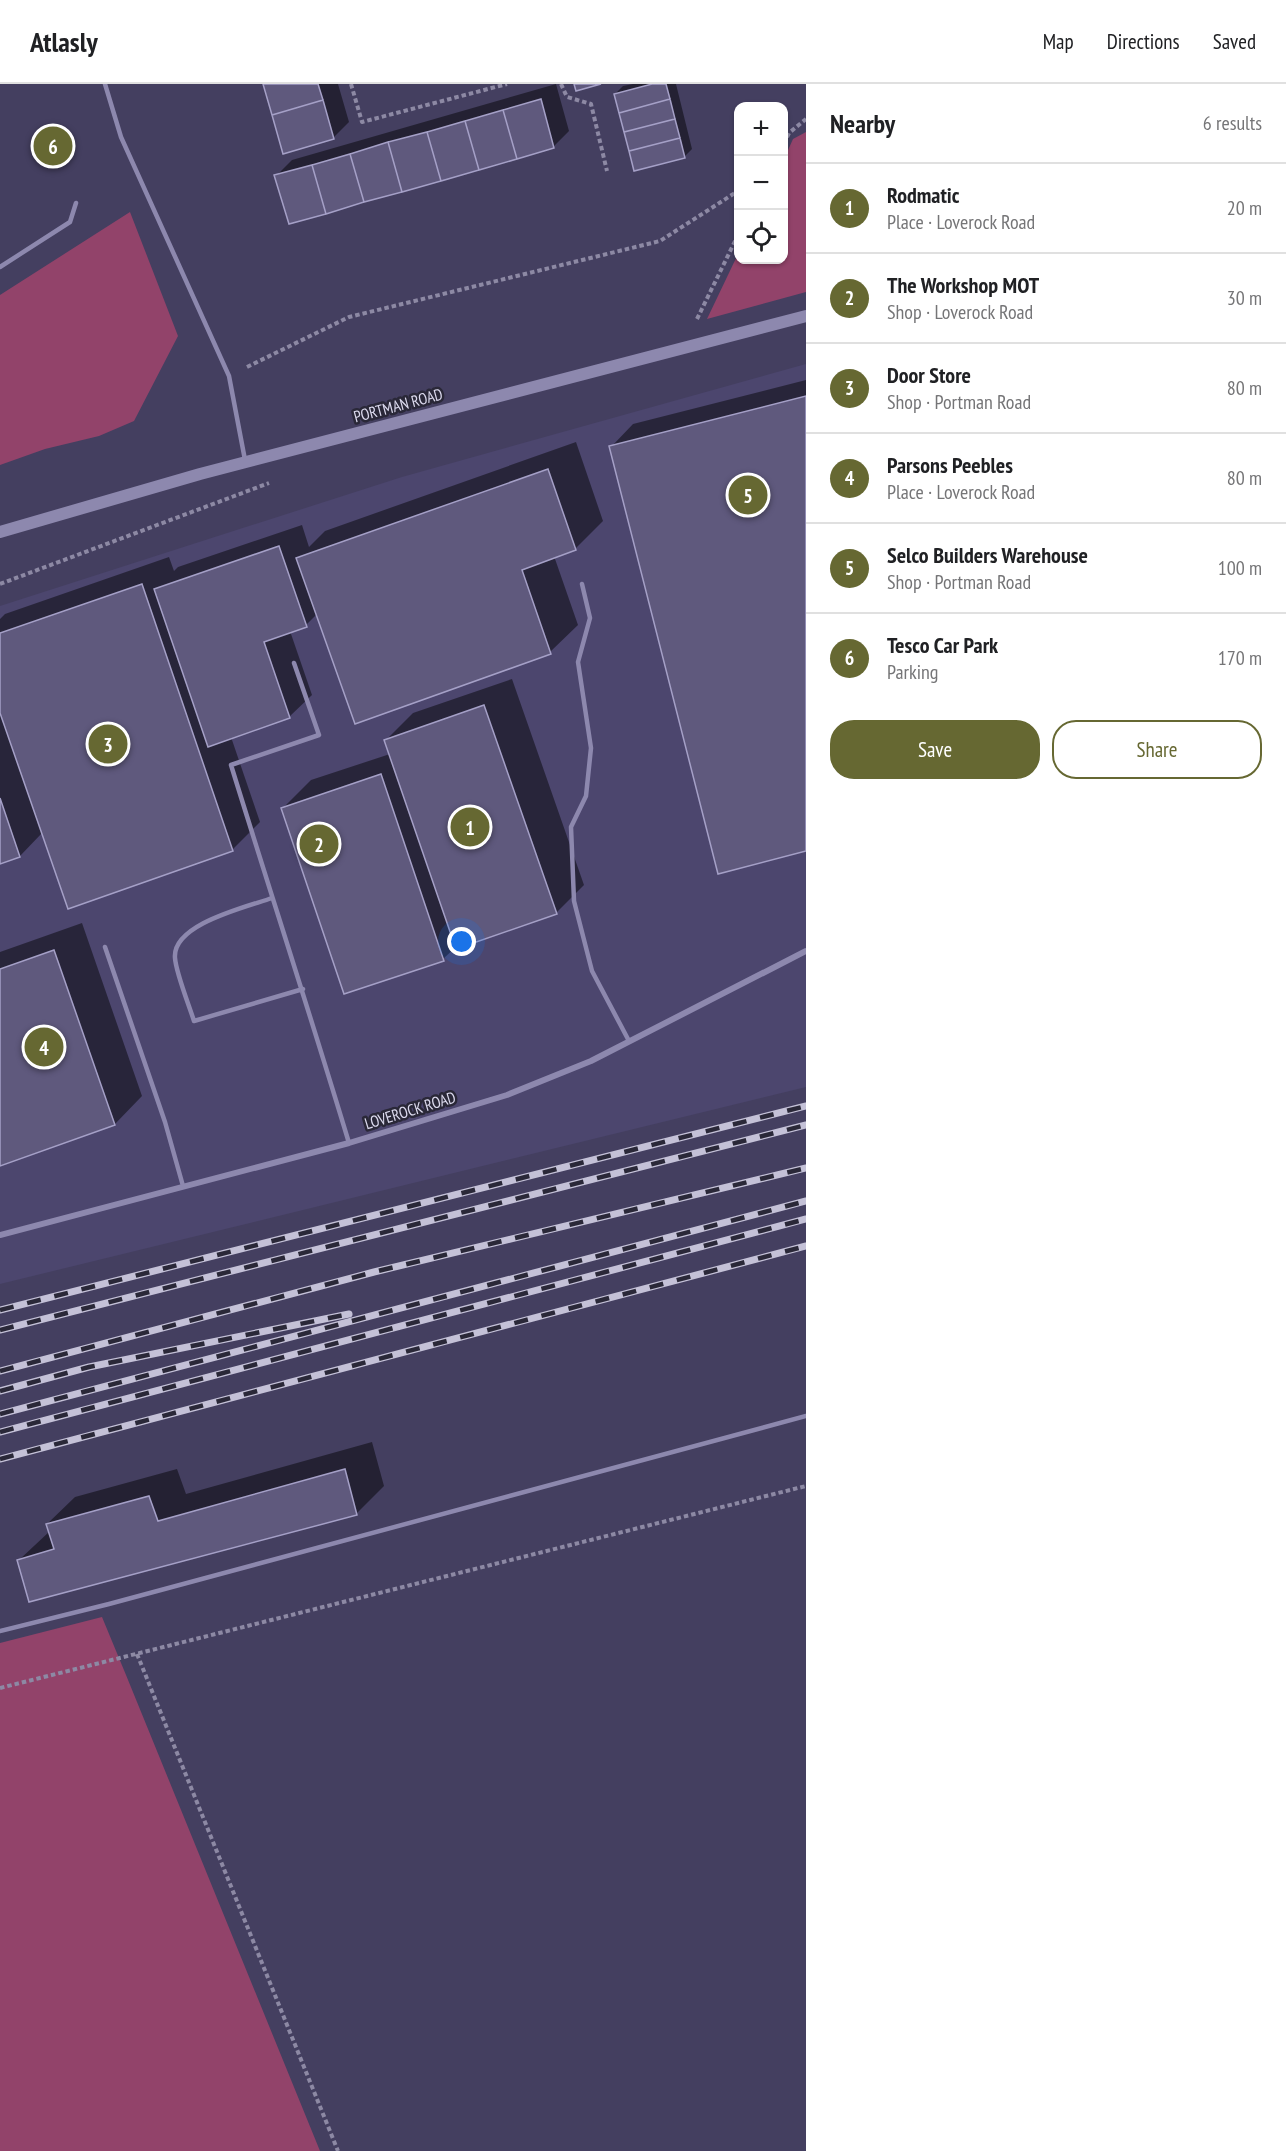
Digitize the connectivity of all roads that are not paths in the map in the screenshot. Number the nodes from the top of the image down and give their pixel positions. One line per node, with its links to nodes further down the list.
1 (105, 84): 5 (lane)
2 (76, 203): 3 (lane)
3 (0, 267)
4 (806, 316): 5 (street, PORTMAN ROAD)
5 (246, 463): 6 (street, PORTMAN ROAD)
6 (0, 532)
7 (582, 584): 13 (lane)
8 (294, 663): 9 (lane)
9 (272, 898): 12 (lane); 12 (lane)
10 (105, 947): 15 (lane)
11 (806, 951): 13 (street, LOVEROCK ROAD)
12 (303, 988): 14 (lane)
13 (628, 1041): 14 (street, LOVEROCK ROAD)
14 (349, 1143): 15 (street, LOVEROCK ROAD)
15 (183, 1186): 16 (street, LOVEROCK ROAD)
16 (0, 1235)
17 (806, 1416): 18 (lane)
18 (0, 1631)

